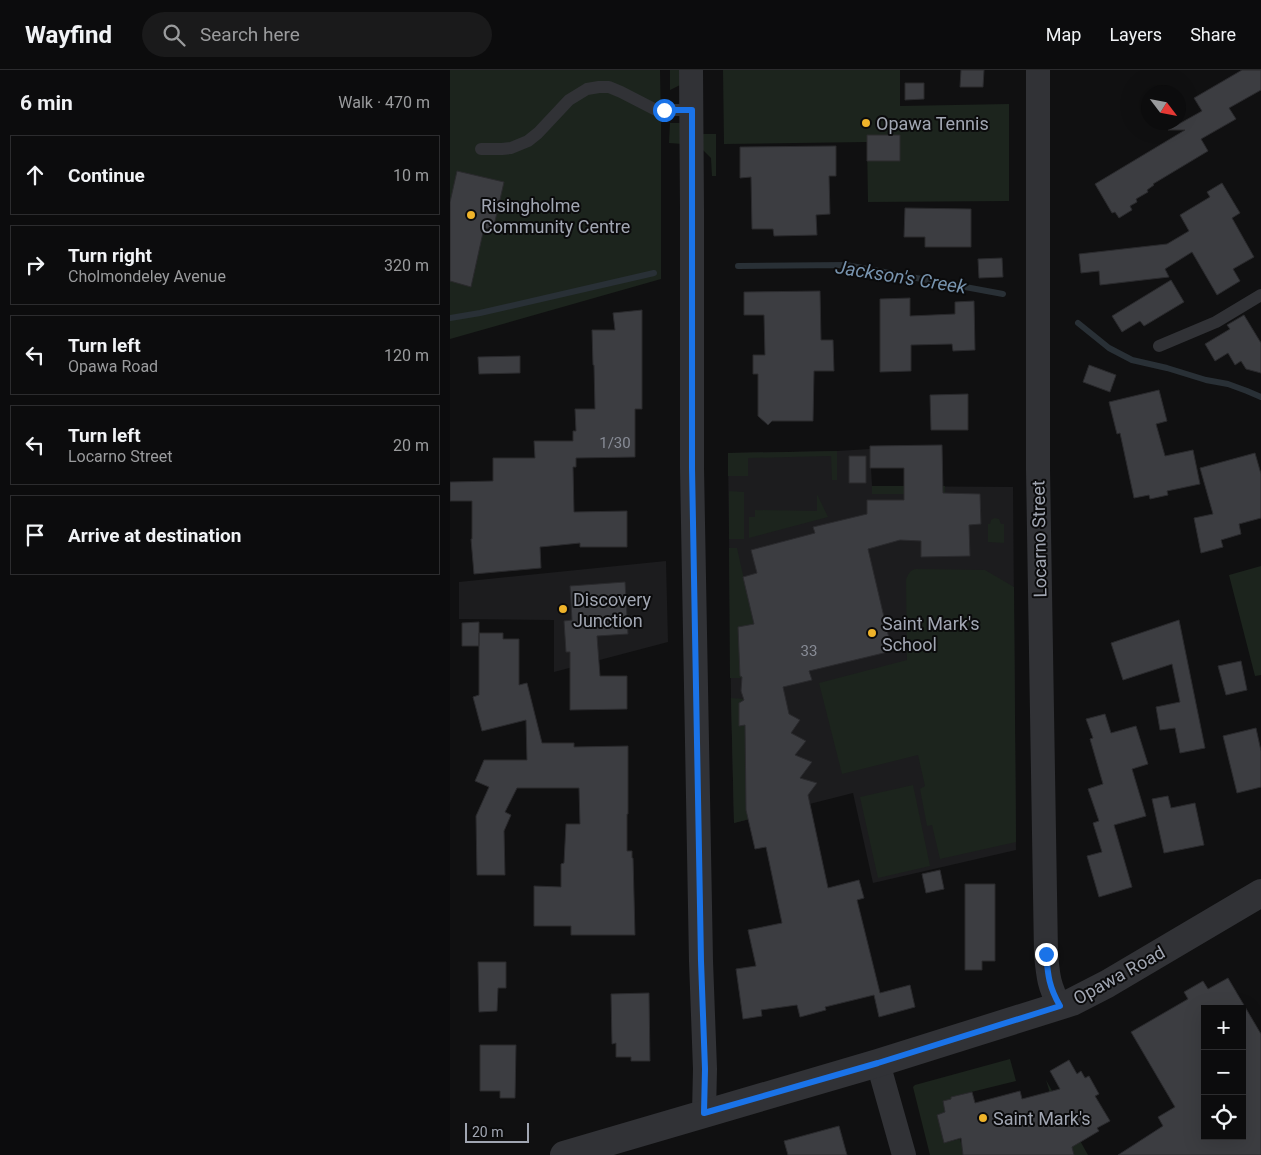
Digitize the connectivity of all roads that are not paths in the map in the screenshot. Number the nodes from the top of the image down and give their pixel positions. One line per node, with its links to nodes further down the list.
1 (691, 70): 3 (street)
2 (1038, 70): 8 (street, Locarno Street)
3 (692, 110): 4 (lane); 10 (street)
4 (482, 149)
5 (1261, 295): 6 (lane)
6 (1159, 346)
7 (1261, 893): 8 (street, Opawa Road)
8 (1060, 1006): 9 (street, Opawa Road)
9 (878, 1063): 10 (street, Opawa Road); 12 (street)
10 (704, 1113): 11 (street, Opawa Road)
11 (564, 1155)
12 (904, 1155)

